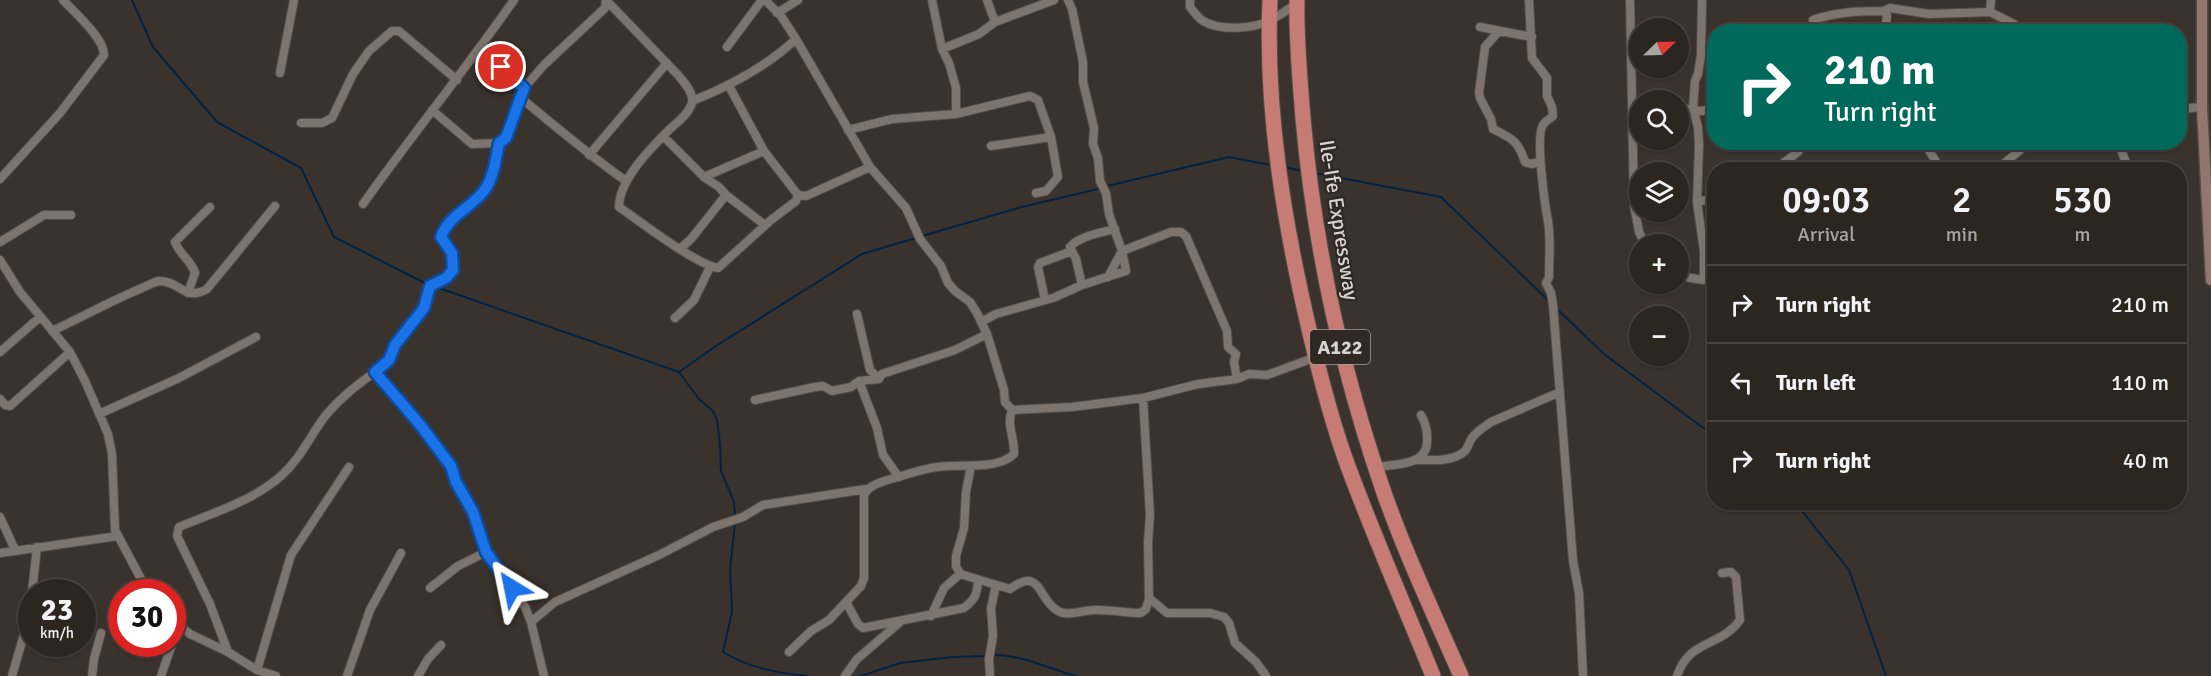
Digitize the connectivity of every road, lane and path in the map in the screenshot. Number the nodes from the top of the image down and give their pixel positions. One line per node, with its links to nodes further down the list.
1 (63, 0): 65 (street)
2 (294, 0): 35 (street)
3 (514, 0): 33 (street)
4 (606, 0): 34 (street); 38 (street)
5 (763, 0): 21 (street); 31 (street)
6 (798, 0): 21 (street)
7 (932, 0): 32 (street)
8 (987, 0): 23 (street)
9 (1054, 0): 23 (street)
10 (1068, 0): 77 (street)
11 (1191, 0): 22 (street)
12 (1270, 0): 22 (highway, A122)
13 (1529, 0): 29 (street)
14 (1630, 0): 39 (street)
15 (1702, 0): 45 (street)
16 (1991, 0): 20 (street)
17 (2202, 0): 42 (street)
18 (1298, 1): 22 (street); 115 (highway, Ile-Ife Expressway / A122)
19 (1884, 11): 20 (street); 24 (street); 25 (street)
20 (1990, 12): 26 (street)
21 (777, 13): 30 (street)
22 (1269, 21): 102 (highway, A122)
23 (995, 22): 32 (street)
24 (1814, 24)
25 (1886, 24)
26 (2014, 24)
27 (1480, 27): 28 (street)
28 (1499, 31): 29 (street); 60 (street)
29 (1532, 37): 60 (street)
30 (796, 39): 37 (street); 50 (street)
31 (727, 46)
32 (942, 49): 48 (street)
33 (479, 50): 36 (street); 38 (street)
34 (667, 63): 41 (street); 59 (street)
35 (280, 73)
36 (457, 80): 46 (street); 49 (street)
37 (729, 86): 41 (street); 57 (street)
38 (524, 88): 40 (street)
39 (1635, 90)
40 (521, 98): 53 (street); 59 (street)
41 (692, 101): 51 (street)
42 (2202, 107): 43 (street); 89 (street)
43 (2187, 108)
44 (1689, 109): 45 (street)
45 (1693, 109): 47 (street); 71 (street)
46 (432, 110): 53 (street); 72 (street)
47 (1707, 110)
48 (956, 114): 50 (street); 52 (street)
49 (301, 123)
50 (848, 130): 63 (street)
51 (663, 136): 64 (street); 66 (street)
52 (1051, 137): 54 (street); 67 (street)
53 (499, 143): 103 (street)
54 (991, 146)
55 (1635, 150): 78 (street)
56 (2020, 150): 62 (street)
57 (764, 152): 64 (street); 69 (street)
58 (1798, 152): 61 (street)
59 (589, 155): 66 (street)
60 (1540, 162): 107 (street)
61 (1785, 162)
62 (2006, 162)
63 (870, 167): 69 (street); 96 (street)
64 (704, 177): 68 (street)
65 (0, 179)
66 (626, 181): 80 (street)
67 (1036, 193)
68 (726, 195): 76 (street); 80 (street)
69 (798, 195): 76 (street)
70 (1707, 200): 71 (street)
71 (1697, 202): 87 (street)
72 (363, 204)
73 (275, 206): 91 (street)
74 (210, 207): 91 (street)
75 (71, 215): 79 (street)
76 (765, 225): 84 (street)
77 (1115, 229): 81 (street); 82 (street)
78 (1640, 234)
79 (0, 242)
80 (680, 249): 84 (street)
81 (1072, 251): 90 (street); 92 (street)
82 (1122, 251): 85 (street); 85 (street); 105 (street)
83 (0, 260): 94 (street)
84 (710, 267): 95 (street)
85 (1108, 277): 90 (street)
86 (1689, 278): 87 (street)
87 (1704, 280): 88 (street)
88 (1707, 280)
89 (2211, 280)
90 (1082, 285): 92 (street)
91 (188, 293): 97 (street)
92 (1045, 300): 96 (street)
93 (857, 314): 104 (street)
94 (40, 317): 97 (street); 100 (street)
95 (675, 318)
96 (981, 322): 98 (street)
97 (52, 331): 101 (street)
98 (987, 334): 104 (street); 111 (street)
99 (256, 337): 112 (street)
100 (0, 352)
101 (69, 352): 109 (street); 112 (street)
102 (1316, 357): 105 (street); 118 (highway, A122)
103 (375, 372): 125 (street); 143 (street)
104 (879, 379): 106 (street)
105 (1237, 379): 108 (street)
106 (859, 381): 110 (street); 119 (street)
107 (1560, 392): 114 (street); 160 (street)
108 (1143, 398): 111 (street); 135 (street)
109 (0, 399)
110 (754, 400)
111 (1012, 410): 117 (street)
112 (99, 414): 122 (street)
113 (1421, 415): 114 (street)
114 (1417, 460): 115 (street)
115 (1375, 464): 118 (highway); 159 (highway, Ile-Ife Expressway / A122)
116 (349, 466): 147 (street)
117 (971, 466): 119 (street); 129 (street)
118 (1349, 469): 158 (highway, A122)
119 (899, 477): 120 (street)
120 (866, 489): 136 (street); 138 (street)
121 (0, 517): 124 (street)
122 (118, 536): 123 (street); 131 (street)
123 (37, 547): 124 (street); 130 (street)
124 (15, 550): 126 (street)
125 (486, 552): 134 (street); 138 (street)
126 (0, 553)
127 (401, 553): 152 (street)
128 (1722, 573): 161 (street)
129 (960, 574): 132 (street); 137 (street)
130 (33, 579)
131 (141, 579)
132 (978, 581): 133 (street); 137 (street)
133 (996, 585): 135 (street); 156 (street)
134 (430, 588)
135 (1149, 598): 157 (street)
136 (846, 602): 139 (street); 144 (street)
137 (931, 616): 139 (street)
138 (531, 622): 154 (street)
139 (884, 628): 155 (street)
140 (186, 631): 143 (street)
141 (101, 633): 149 (street)
142 (441, 645): 153 (street)
143 (228, 652): 147 (street)
144 (789, 652)
145 (18, 655): 148 (street)
146 (167, 657): 150 (street)
147 (257, 670): 151 (street)
148 (12, 676)
149 (92, 676)
150 (161, 676)
151 (276, 676)
152 (347, 676)
153 (418, 676)
154 (544, 676)
155 (845, 676)
156 (990, 676)
157 (1266, 676)
158 (1433, 676)
159 (1461, 676)
160 (1583, 676)
161 (1677, 676)

